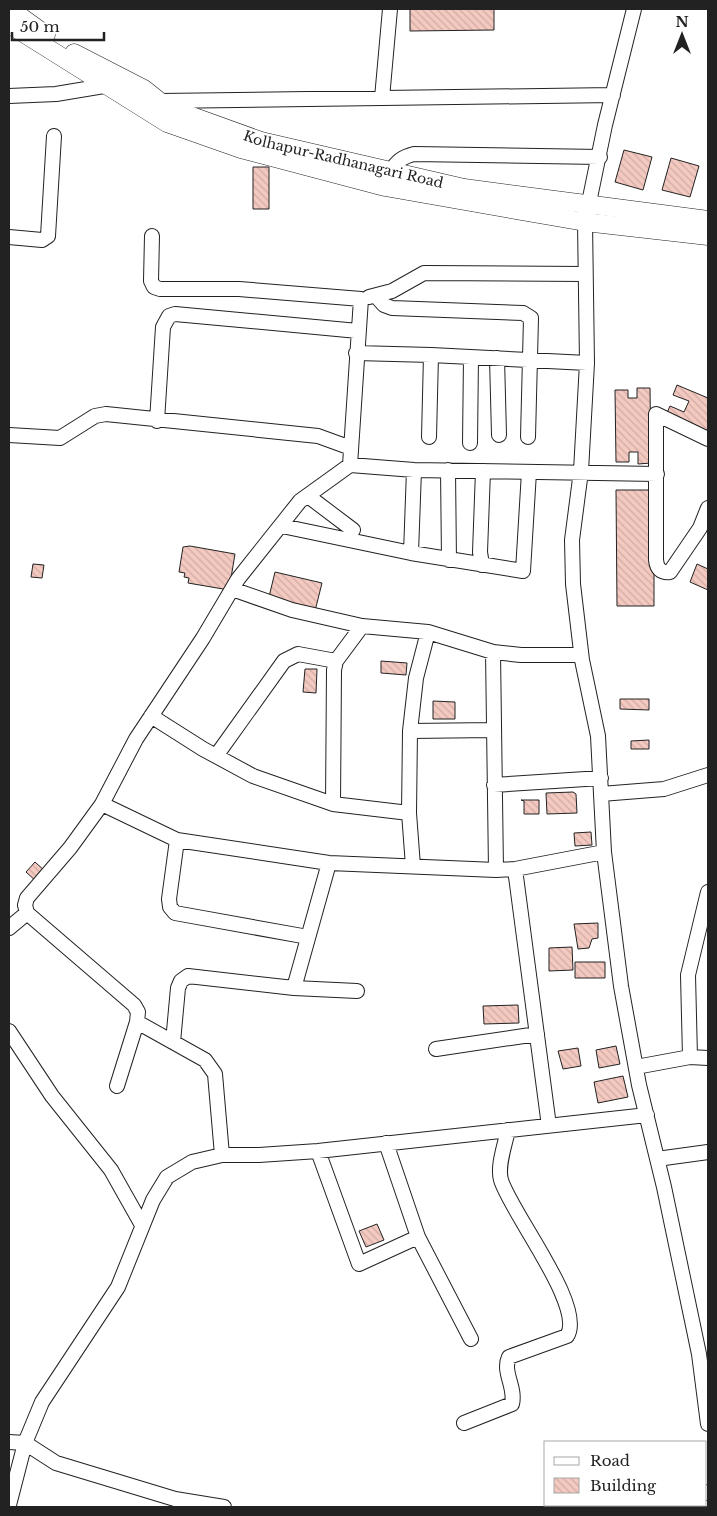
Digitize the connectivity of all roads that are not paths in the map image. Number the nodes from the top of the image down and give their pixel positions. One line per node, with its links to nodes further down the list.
1 (10, 9): 9 (main road, Kolhapur-Radhanagari Road)
2 (390, 9): 8 (street)
3 (634, 9): 6 (street)
4 (9, 24): 5 (main road)
5 (104, 86): 7 (street); 15 (main road)
6 (613, 95): 8 (street); 11 (street)
7 (9, 96)
8 (382, 98): 9 (street)
9 (159, 101): 12 (main road, Kolhapur-Radhanagari Road)
10 (54, 136): 18 (street)
11 (600, 157): 12 (street); 13 (street)
12 (390, 172): 13 (main road, Kolhapur-Radhanagari Road)
13 (588, 204): 14 (main road, Kolhapur-Radhanagari Road); 15 (street)
14 (708, 220)
15 (585, 222): 17 (main road); 19 (street)
16 (152, 236): 21 (street)
17 (708, 236)
18 (9, 237)
19 (585, 274): 20 (street); 28 (street)
20 (376, 296): 21 (street); 27 (street)
21 (361, 299): 22 (street)
22 (358, 331): 23 (street); 29 (street)
23 (356, 353): 24 (street); 36 (street)
24 (431, 355): 25 (street); 32 (street)
25 (471, 358): 26 (street); 35 (street)
26 (497, 358): 27 (street); 31 (street)
27 (530, 360): 28 (street); 33 (street)
28 (587, 363): 41 (street)
29 (157, 421): 30 (street); 36 (street)
30 (9, 435)
31 (499, 435)
32 (428, 437)
33 (528, 437)
34 (708, 439): 43 (street)
35 (470, 443)
36 (351, 448): 37 (street)
37 (350, 465): 38 (street); 44 (street)
38 (414, 470): 39 (street); 49 (street)
39 (448, 470): 40 (street); 51 (street)
40 (483, 471): 42 (street); 50 (street)
41 (581, 471): 42 (street); 43 (street); 56 (street)
42 (529, 472): 50 (street)
43 (657, 474): 48 (street)
44 (308, 496): 46 (street); 47 (street)
45 (708, 508): 48 (street)
46 (282, 526): 49 (street); 52 (street)
47 (352, 530)
48 (704, 530)
49 (411, 553): 51 (street)
50 (481, 559): 51 (street)
51 (449, 560)
52 (232, 589): 53 (street); 58 (street)
53 (362, 626): 54 (street); 57 (street)
54 (428, 632): 55 (street); 60 (street)
55 (494, 652): 56 (street); 59 (street)
56 (581, 655): 63 (street)
57 (336, 661): 61 (street); 67 (street)
58 (151, 716): 61 (street); 66 (street)
59 (493, 730): 60 (street); 64 (street)
60 (410, 731): 68 (street)
61 (216, 756): 67 (street)
62 (708, 775): 65 (street)
63 (600, 778): 64 (street); 65 (street)
64 (494, 786): 74 (street)
65 (601, 794): 70 (street)
66 (102, 804): 69 (street); 76 (street)
67 (333, 804): 68 (street)
68 (409, 813): 72 (street)
69 (177, 840): 71 (street); 78 (street)
70 (604, 852): 73 (street); 88 (street)
71 (328, 863): 72 (street); 78 (street)
72 (414, 866): 74 (street)
73 (515, 869): 74 (street); 83 (street)
74 (496, 870)
75 (708, 892): 86 (street)
76 (28, 912): 77 (street); 81 (street)
77 (9, 928)
78 (308, 937): 79 (street)
79 (294, 988): 80 (street); 84 (street)
80 (357, 991)
81 (137, 1022): 84 (street); 89 (street)
82 (9, 1030): 98 (street)
83 (537, 1034): 85 (street); 91 (street)
84 (173, 1042): 96 (street)
85 (436, 1049)
86 (690, 1057): 87 (street); 88 (street)
87 (708, 1058)
88 (636, 1067): 90 (street)
89 (117, 1086)
90 (647, 1115): 91 (street); 97 (street)
91 (550, 1126): 92 (street)
92 (508, 1130): 93 (street); 102 (street)
93 (386, 1143): 94 (street); 99 (street)
94 (318, 1151): 96 (street); 99 (street)
95 (708, 1152): 97 (street)
96 (222, 1155): 98 (street)
97 (657, 1159): 101 (street)
98 (142, 1225): 105 (street)
99 (418, 1237): 100 (street)
100 (471, 1339)
101 (706, 1384): 103 (street)
102 (464, 1423)
103 (708, 1424)
104 (9, 1442): 105 (street)
105 (25, 1443): 106 (street); 107 (street)
106 (175, 1503): 108 (street)
107 (9, 1505)
108 (224, 1507)

